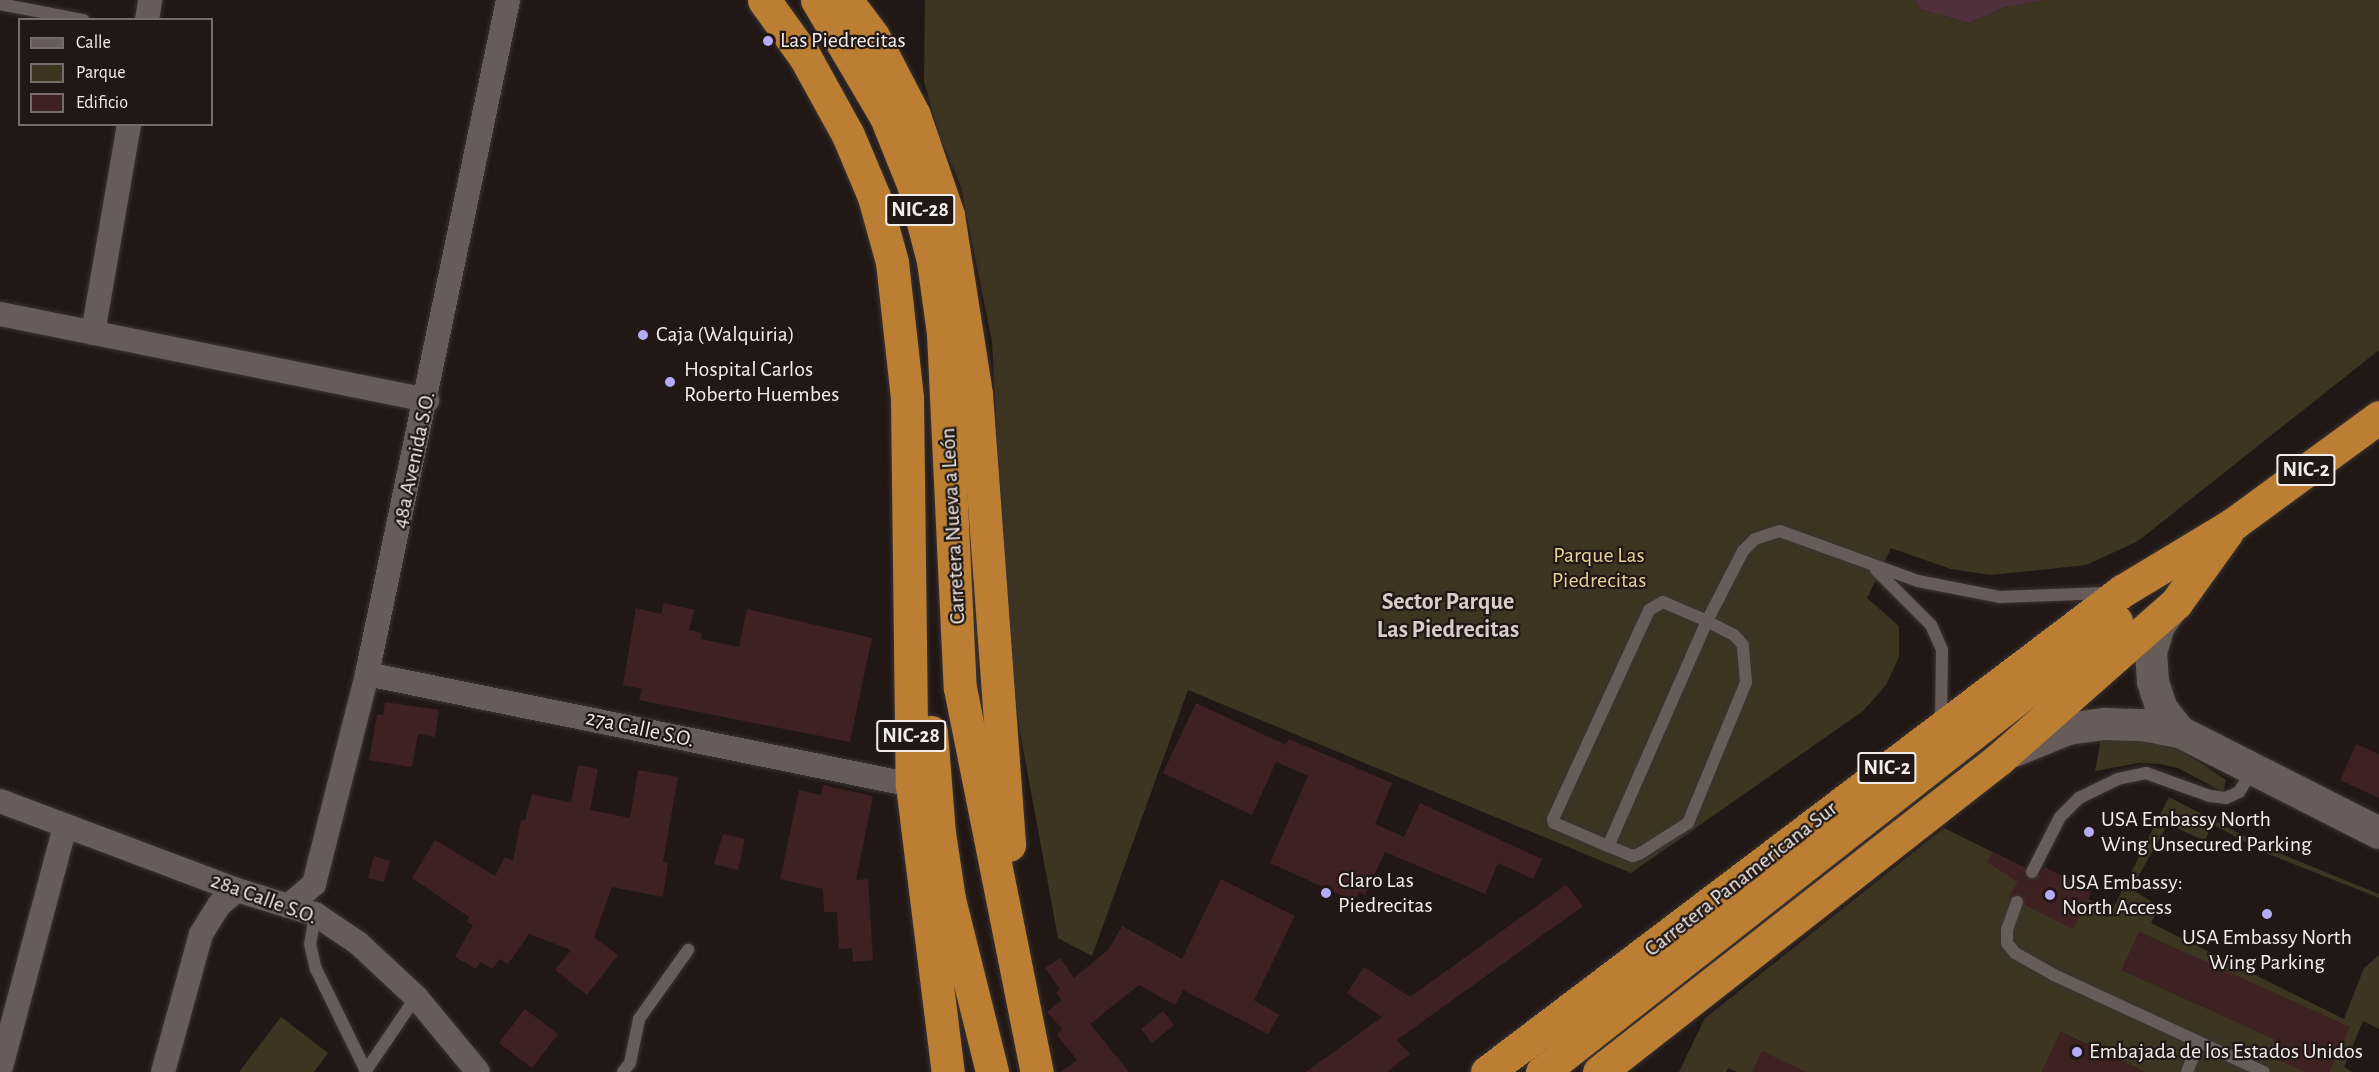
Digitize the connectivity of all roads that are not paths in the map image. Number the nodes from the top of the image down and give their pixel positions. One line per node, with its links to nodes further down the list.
1 (150, 0): 9 (street)
2 (508, 0): 15 (street, 48a Avenida S.O.)
3 (764, 0): 14 (highway, Carretera Nueva a León / NIC-28)
4 (791, 0): 10 (highway)
5 (817, 0): 10 (highway, Carretera Nueva a León / NIC-28)
6 (846, 0): 49 (highway)
7 (0, 4): 8 (lane)
8 (72, 18)
9 (147, 18)
10 (852, 54): 48 (highway, Carretera Nueva a León / NIC-28)
11 (129, 126): 13 (street)
12 (0, 314): 13 (street)
13 (93, 333): 15 (street)
14 (907, 398): 27 (highway, Carretera Nueva a León / NIC-28); 47 (highway)
15 (427, 400): 22 (street, 48a Avenida S.O.)
16 (2379, 417): 17 (highway, Carretera Panamericana Sur / NIC-2)
17 (2233, 524): 19 (highway, Carretera Panamericana Sur / NIC-2); 20 (highway, Carretera Panamericana Sur / NIC-2); 51 (highway)
18 (1873, 567): 19 (lane); 21 (lane); 23 (lane)
19 (2122, 591): 23 (highway, Carretera Panamericana Sur / NIC-2)
20 (2176, 603): 24 (street); 25 (highway, Carretera Panamericana Sur / NIC-2)
21 (1707, 621): 31 (lane); 31 (lane); 31 (lane)
22 (368, 674): 27 (street, 27a Calle S.O.); 35 (street, 48a Avenida S.O.)
23 (1941, 726): 50 (highway, Carretera Panamericana Sur / NIC-2)
24 (2180, 732): 25 (street); 26 (street)
25 (1999, 759): 52 (highway, Carretera Panamericana Sur / NIC-2)
26 (2253, 770): 30 (street); 32 (lane)
27 (912, 784): 46 (highway, Carretera Nueva a León / NIC-28)
28 (0, 801): 29 (street, 28a Calle S.O.)
29 (65, 825): 33 (street, 28a Calle S.O.); 40 (street)
30 (2379, 833)
31 (1608, 846)
32 (2032, 872)
33 (237, 890): 35 (street, 28a Calle S.O.); 42 (street)
34 (2017, 902): 39 (lane)
35 (288, 906): 36 (street, 28a Calle S.O.)
36 (315, 914): 38 (street, 28a Calle S.O.); 43 (lane)
37 (688, 950): 45 (lane)
38 (416, 997): 43 (lane); 44 (street, 28a Calle S.O.)
39 (2199, 1042): 53 (lane); 54 (lane)
40 (0, 1067): 41 (street)
41 (19, 1072)
42 (163, 1072)
43 (366, 1072)
44 (478, 1072)
45 (623, 1072)
46 (948, 1072)
47 (992, 1072)
48 (1037, 1072)
49 (1047, 1072)
50 (1487, 1072)
51 (1542, 1072)
52 (1599, 1072)
53 (2187, 1072)
54 (2264, 1072)

